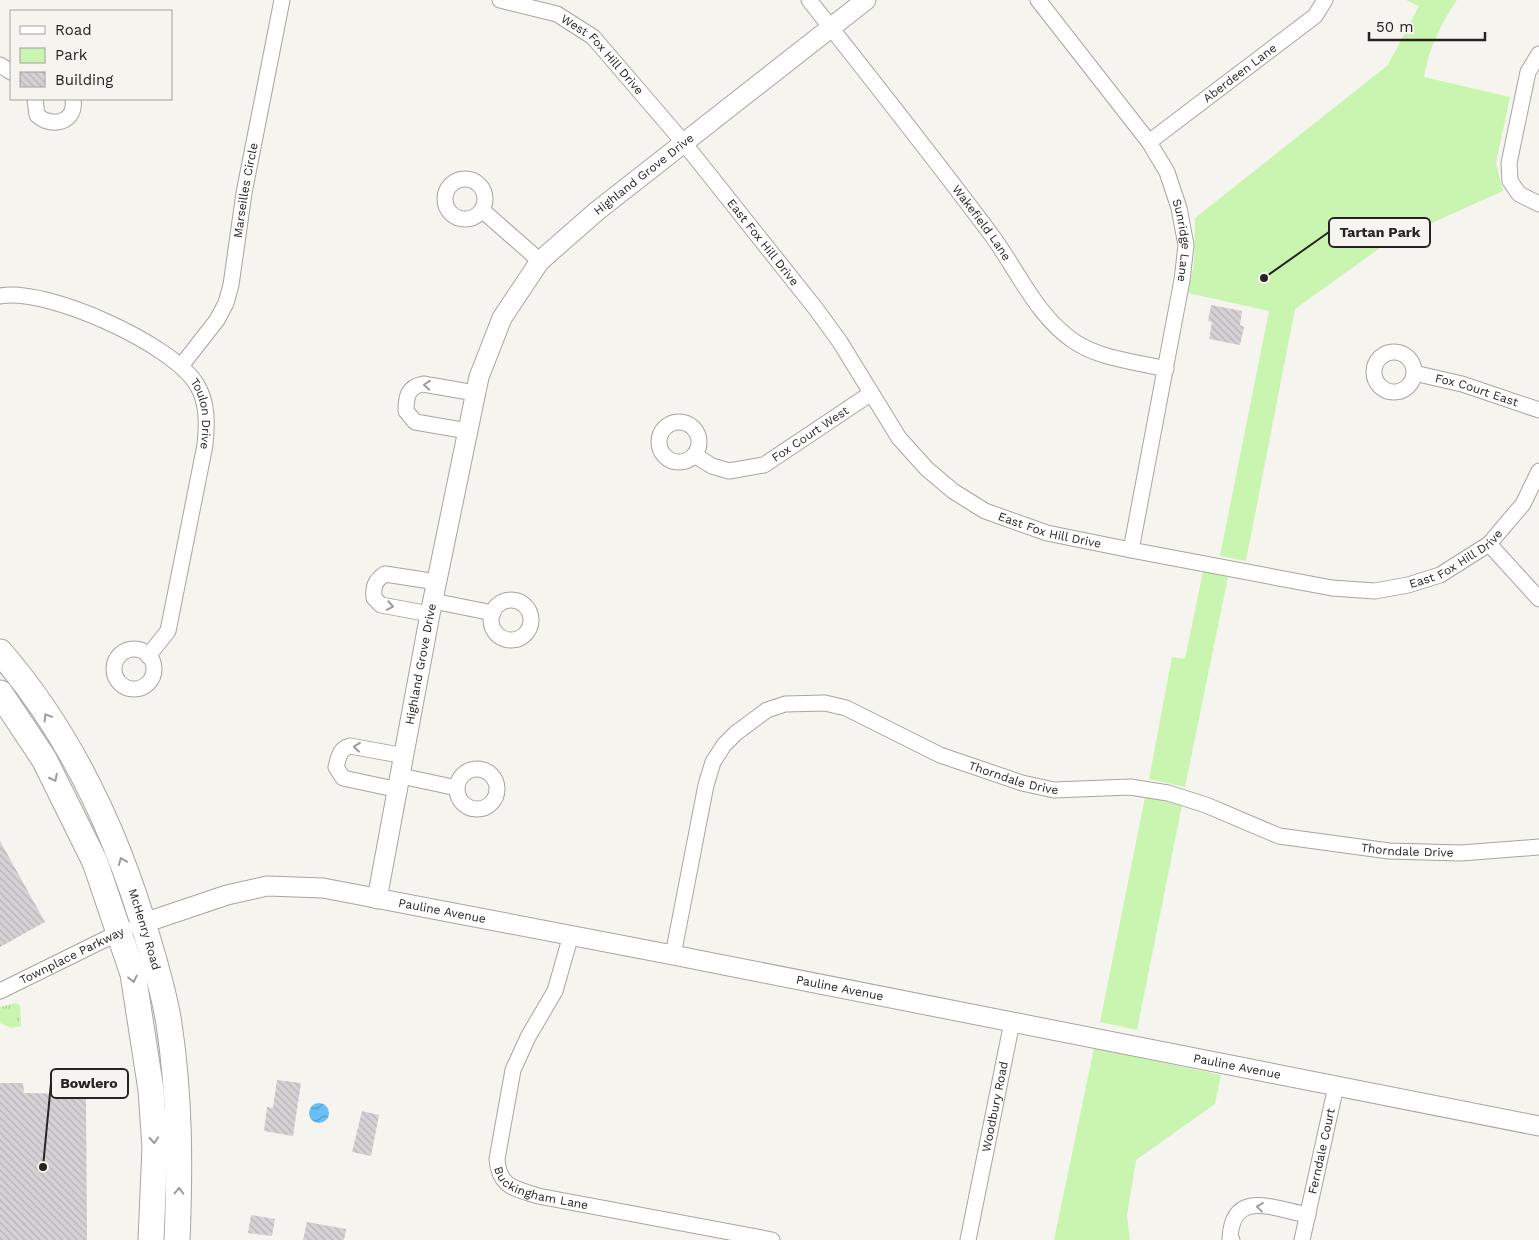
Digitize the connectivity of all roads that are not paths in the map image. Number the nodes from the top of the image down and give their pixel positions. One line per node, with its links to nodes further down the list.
1 (282, 0): 17 (street, Marseilles Circle)
2 (500, 0): 12 (street, West Fox Hill Drive)
3 (809, 0): 7 (street, Wakefield Lane)
4 (866, 0): 7 (street, Highland Grove Drive)
5 (1038, 0): 11 (street, Sunridge Lane)
6 (1325, 0): 11 (street, Aberdeen Lane)
7 (831, 28): 12 (street, Highland Grove Drive); 18 (street, Wakefield Lane)
8 (1539, 54): 13 (street)
9 (35, 100): 10 (street)
10 (73, 100)
11 (1149, 142): 18 (street, Sunridge Lane)
12 (684, 143): 15 (street, Highland Grove Drive); 21 (street, East Fox Hill Drive)
13 (1539, 204)
14 (482, 210): 15 (street)
15 (540, 261): 20 (street, Highland Grove Drive)
16 (0, 296): 17 (street, Toulon Drive)
17 (181, 366): 33 (street, Toulon Drive)
18 (1166, 369): 27 (street, Sunridge Lane)
19 (1414, 373): 22 (street, Fox Court East)
20 (475, 393): 23 (street, Highland Grove Drive); 23 (street, one-way to 23)
21 (870, 394): 24 (street, Fox Court West); 27 (street, East Fox Hill Drive)
22 (1539, 410)
23 (468, 431): 28 (street, Highland Grove Drive)
24 (694, 455)
25 (1539, 472): 26 (street, East Fox Hill Drive)
26 (1489, 544): 27 (street, East Fox Hill Drive); 29 (street)
27 (1131, 550)
28 (437, 582): 30 (street, Highland Grove Drive); 30 (street, one-way to 30)
29 (1539, 599)
30 (432, 607): 31 (street); 35 (street, Highland Grove Drive)
31 (493, 613)
32 (0, 652): 40 (main road, McHenry Road, one-way to 32)
33 (148, 656)
34 (0, 692): 41 (main road, McHenry Road, one-way to 41)
35 (405, 756): 36 (street, Highland Grove Drive); 36 (street, one-way to 36)
36 (400, 783): 37 (street); 39 (street, Highland Grove Drive)
37 (457, 788)
38 (1539, 847): 43 (street, Thorndale Drive)
39 (377, 899): 40 (street, Pauline Avenue); 42 (street, Pauline Avenue)
40 (144, 923): 41 (street, Townplace Parkway); 50 (main road, McHenry Road, one-way to 40)
41 (119, 933): 44 (street, Townplace Parkway); 49 (main road, McHenry Road, one-way to 49)
42 (571, 935): 43 (street, Pauline Avenue); 51 (street, Buckingham Lane)
43 (673, 955): 45 (street, Pauline Avenue)
44 (0, 991)
45 (1012, 1022): 46 (street, Pauline Avenue); 52 (street, Woodbury Road)
46 (1336, 1086): 47 (street, Pauline Avenue); 48 (street, Ferndale Court)
47 (1539, 1126)
48 (1308, 1216): 53 (street, one-way to 53); 54 (street, Ferndale Court)
49 (151, 1240)
50 (177, 1240)
51 (772, 1240)
52 (968, 1240)
53 (1232, 1240)
54 (1302, 1240)

